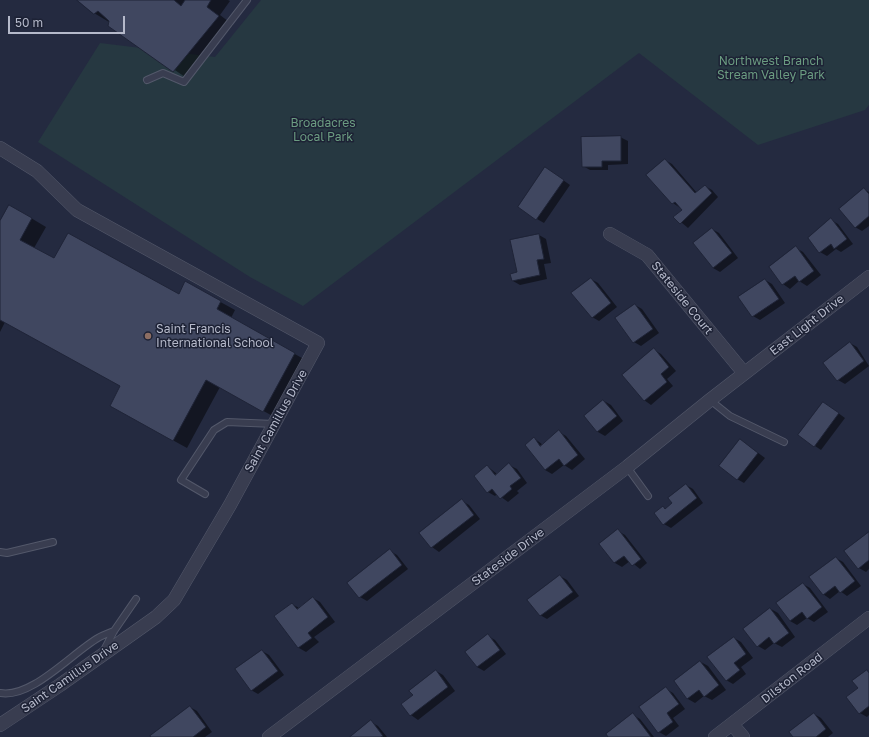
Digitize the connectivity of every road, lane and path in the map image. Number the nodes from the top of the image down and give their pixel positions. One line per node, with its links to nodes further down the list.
1 (247, 0): 2 (lane)
2 (147, 80)
3 (1, 151): 8 (street, Saint Camillus Drive)
4 (610, 234): 6 (street, Stateside Court)
5 (869, 276): 6 (street, East Light Drive)
6 (744, 373): 7 (street, Stateside Drive)
7 (710, 400): 9 (lane); 10 (street, Stateside Drive)
8 (274, 424): 11 (lane); 18 (street, Saint Camillus Drive)
9 (784, 442)
10 (627, 467): 12 (lane); 22 (street, Stateside Drive)
11 (205, 494)
12 (648, 496)
13 (53, 542): 14 (lane)
14 (0, 552)
15 (136, 599): 17 (lane)
16 (869, 618): 20 (street, Dilston Road)
17 (114, 630): 18 (lane); 19 (lane)
18 (102, 655): 21 (street, Saint Camillus Drive)
19 (0, 693)
20 (732, 724): 23 (street, Dilston Road); 24 (street)
21 (0, 725)
22 (270, 737)
23 (714, 737)
24 (743, 737)

